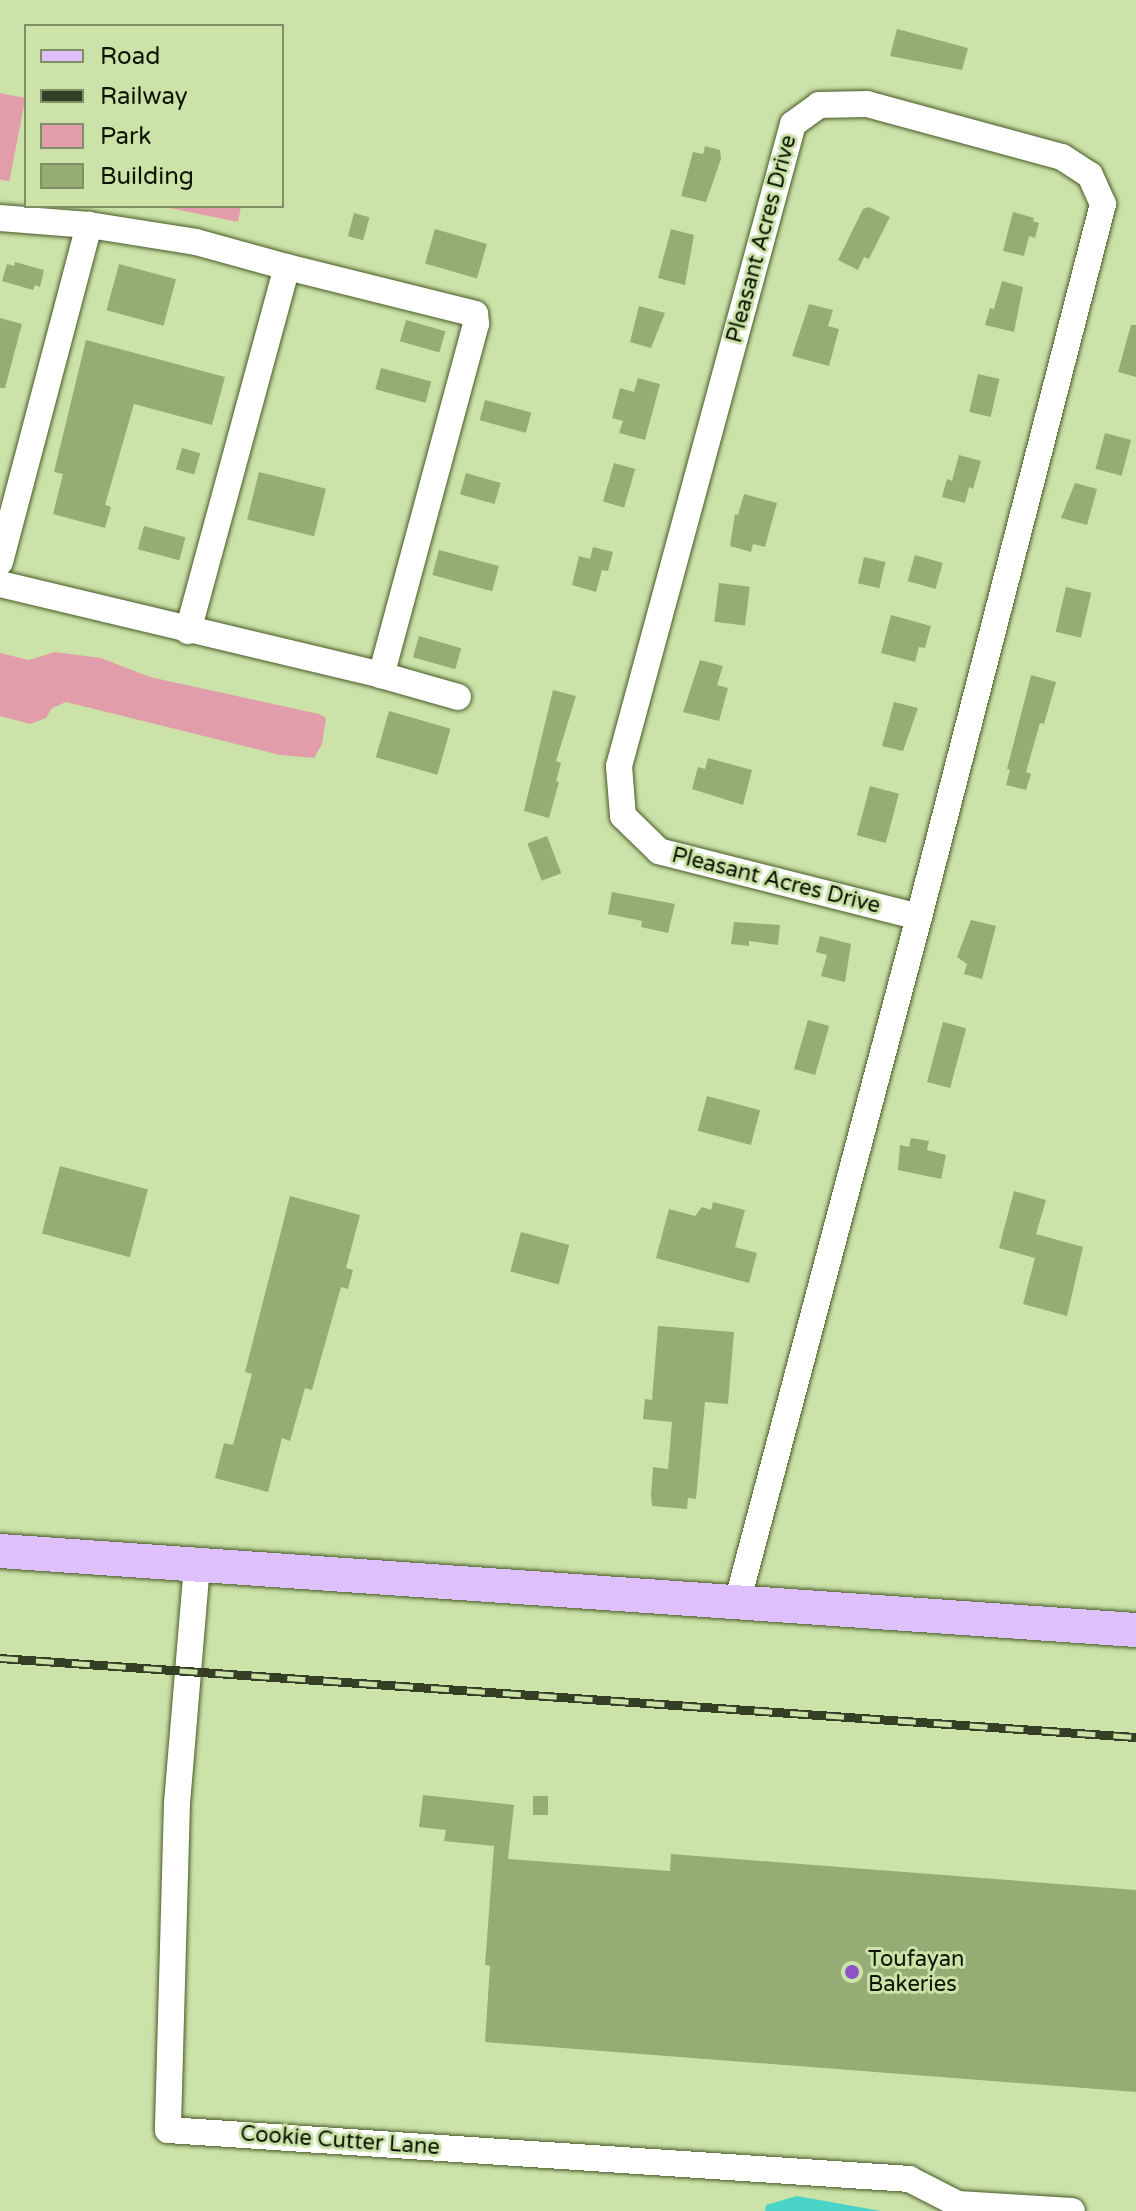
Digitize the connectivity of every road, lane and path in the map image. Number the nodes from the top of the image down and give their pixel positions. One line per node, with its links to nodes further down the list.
1 (0, 218): 2 (street)
2 (89, 225): 3 (street); 4 (street)
3 (287, 267): 6 (street); 7 (street)
4 (0, 562)
5 (0, 584): 6 (street)
6 (188, 631): 7 (street)
7 (381, 675): 8 (street)
8 (458, 697)
9 (919, 917): 9 (street, Pleasant Acres Drive); 12 (street, Pleasant Acres Drive)
10 (0, 1551): 11 (main road)
11 (197, 1565): 12 (main road); 14 (street, Cookie Cutter Lane)
12 (737, 1603): 13 (main road)
13 (1136, 1630)
14 (1072, 2211)

